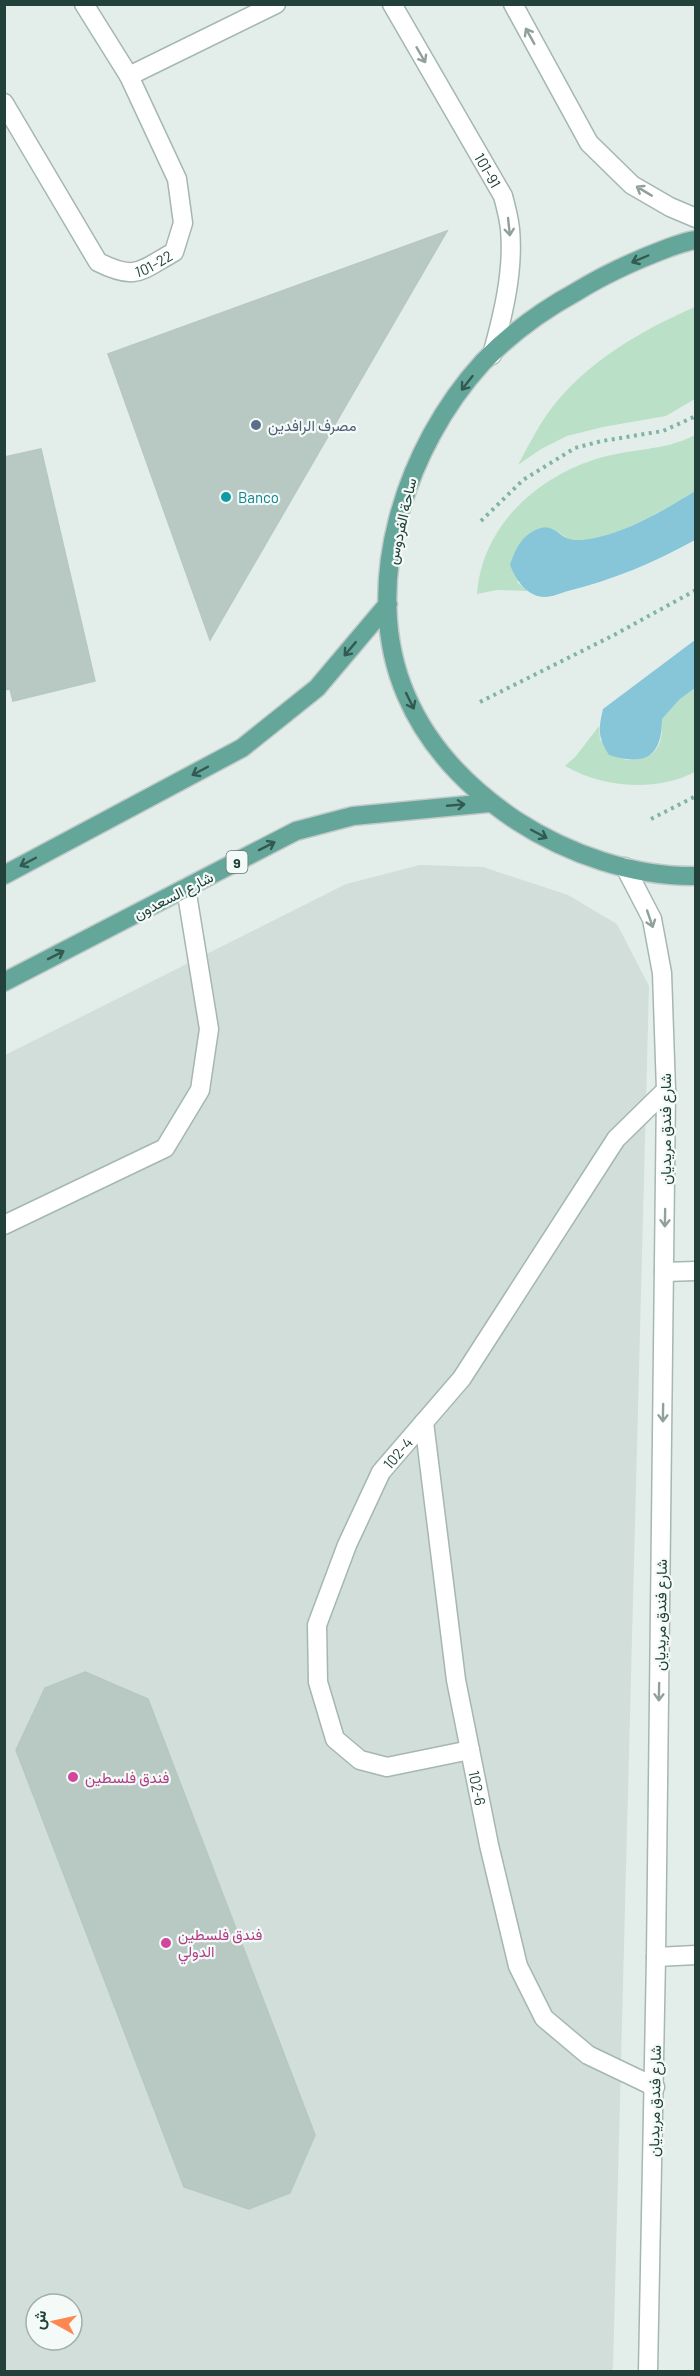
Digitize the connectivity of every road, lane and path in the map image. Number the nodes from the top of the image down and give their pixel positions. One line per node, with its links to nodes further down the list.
1 (84, 4): 5 (street, 101-22)
2 (276, 4): 5 (street)
3 (392, 4): 9 (street, 101-91, one-way to 9)
4 (513, 4): 7 (street, one-way to 4)
5 (129, 76): 6 (street, 101-22)
6 (4, 103)
7 (696, 218)
8 (696, 240): 9 (main road, ساحة الفردوس, one-way to 9)
9 (492, 355): 13 (main road, ساحة الفردوس, one-way to 13)
10 (696, 416): 11 (path)
11 (481, 521)
12 (696, 590): 14 (path)
13 (388, 604): 16 (main road, ساحة الفردوس, one-way to 16); 19 (main road, one-way to 19)
14 (480, 702)
15 (696, 796): 17 (path)
16 (489, 803): 18 (main road, ساحة الفردوس, one-way to 18); 21 (main road, شارع السعدون / 9, one-way to 16)
17 (651, 819)
18 (625, 867): 20 (main road, ساحة الفردوس); 23 (street, شارع فندق مريديان, one-way to 23)
19 (4, 875)
20 (696, 876)
21 (186, 888): 22 (main road, شارع السعدون / 9, one-way to 21); 24 (street)
22 (4, 982)
23 (666, 1090): 26 (street, شارع فندق مريديان, one-way to 26); 27 (street, 102-4)
24 (4, 1225)
25 (696, 1270): 26 (street)
26 (664, 1272): 30 (street, شارع فندق مريديان, one-way to 30)
27 (424, 1422): 28 (street, 102-6); 28 (street, 102-4)
28 (470, 1750): 31 (street, 102-6)
29 (696, 1955): 30 (street)
30 (657, 1957): 31 (street, شارع فندق مريديان)
31 (654, 2087): 32 (street, شارع فندق مريديان)
32 (648, 2372)

